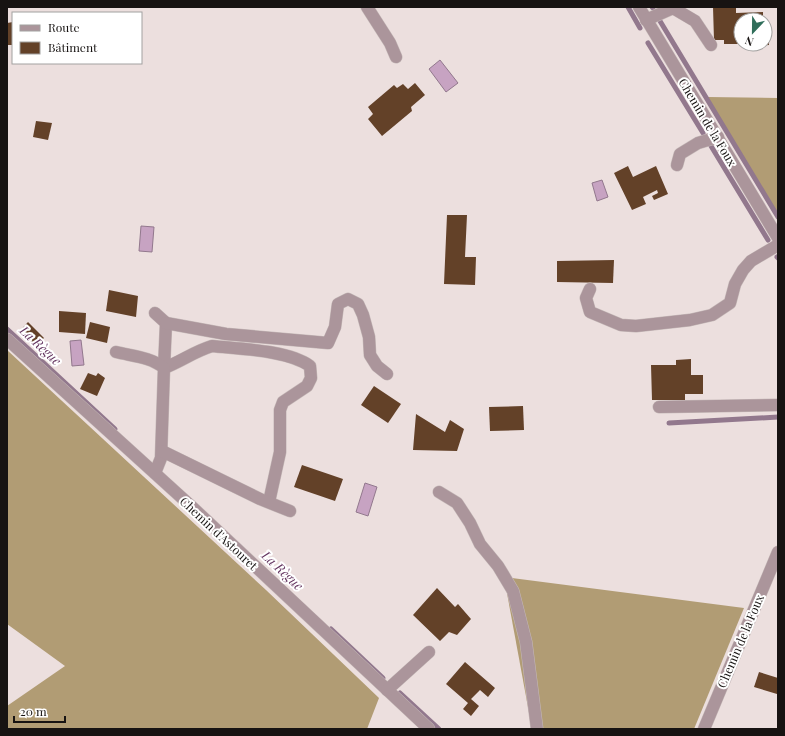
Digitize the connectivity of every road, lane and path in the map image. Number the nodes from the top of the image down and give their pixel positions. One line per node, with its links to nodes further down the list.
1 (367, 7): 5 (street)
2 (639, 7): 3 (street, Chemin de la Foux)
3 (646, 20): 4 (street); 6 (street, Chemin de la Foux)
4 (711, 45)
5 (396, 57)
6 (718, 137): 7 (street); 8 (street, Chemin de la Foux)
7 (677, 165)
8 (778, 238)
9 (778, 246): 10 (street)
10 (590, 289)
11 (155, 313): 12 (street)
12 (166, 323): 15 (street); 16 (street)
13 (7, 339): 20 (street, Chemin d'Astouret)
14 (116, 352): 15 (street)
15 (164, 368): 19 (street); 22 (street)
16 (387, 374)
17 (778, 404): 18 (street)
18 (659, 407)
19 (162, 451): 20 (street); 22 (street)
20 (155, 473): 26 (street, Chemin d'Astouret)
21 (439, 492): 28 (street)
22 (269, 502): 23 (street)
23 (290, 511)
24 (778, 552): 29 (street, Chemin de la Foux)
25 (429, 652): 26 (street)
26 (387, 690): 27 (street, Chemin d'Astouret)
27 (429, 729)
28 (537, 729)
29 (704, 729)

